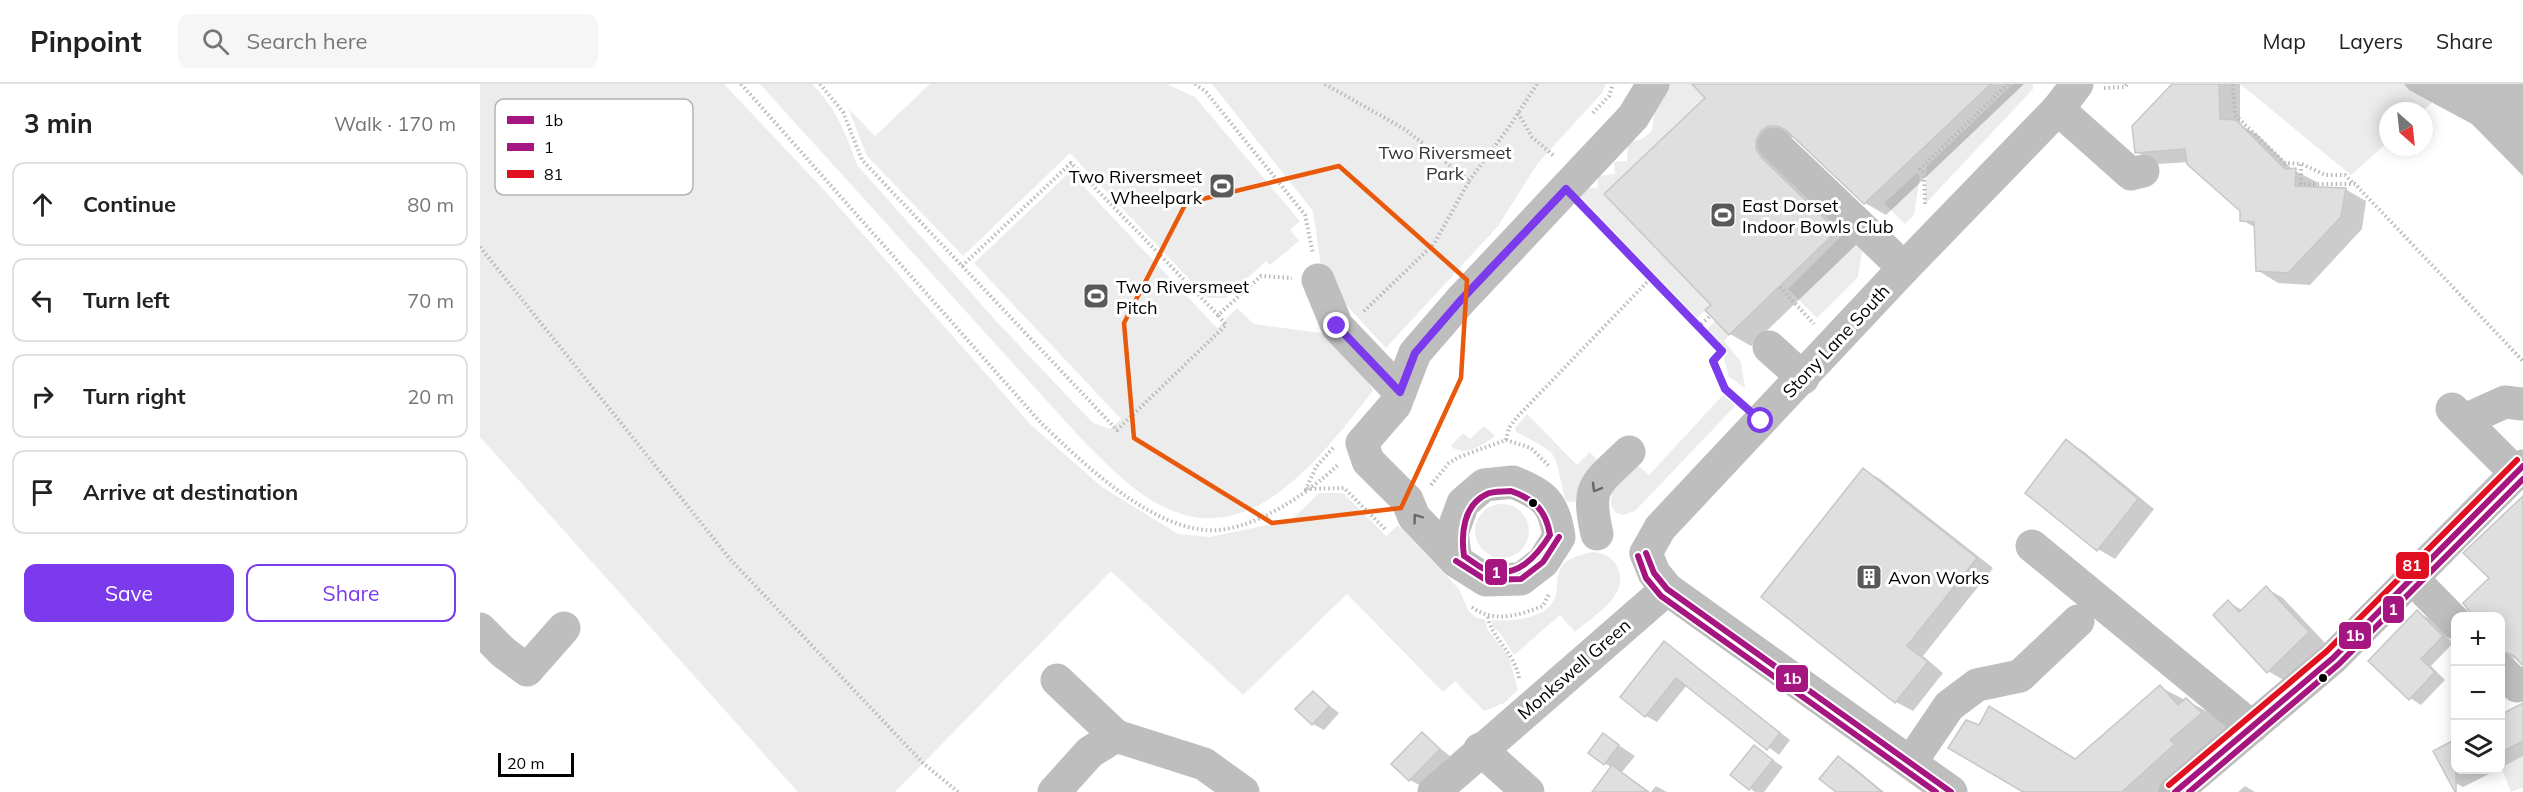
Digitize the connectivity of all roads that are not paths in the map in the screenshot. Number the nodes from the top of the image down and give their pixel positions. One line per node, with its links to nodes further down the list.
1 (1653, 84): 10 (street)
2 (2077, 84): 3 (street, Stony Lane South)
3 (2058, 109): 5 (street); 6 (street, Stony Lane South)
4 (1773, 144): 6 (street)
5 (2143, 171)
6 (1904, 268): 9 (street, Stony Lane South)
7 (1318, 280): 10 (street)
8 (1769, 347): 9 (street)
9 (1803, 378): 17 (street, Stony Lane South)
10 (1400, 392): 18 (street, one-way to 10)
11 (2523, 404): 13 (street)
12 (1629, 452): 14 (street, one-way to 14)
13 (2520, 469): 19 (street)
14 (1598, 534): 15 (street); 17 (street)
15 (1559, 537): 18 (street); 18 (street)
16 (2032, 546): 28 (street)
17 (1646, 552): 20 (street)
18 (1456, 561)
19 (2413, 579): 21 (street); 28 (street)
20 (1667, 589): 30 (street, Monkswell Green); 31 (street)
21 (2451, 618)
22 (2078, 621): 31 (street)
23 (480, 628): 24 (street)
24 (564, 628)
25 (2505, 674): 27 (street)
26 (1056, 680): 29 (street)
27 (2523, 683)
28 (2252, 727): 37 (street)
29 (1116, 736): 32 (street); 33 (street)
30 (1480, 749): 34 (street, Monkswell Green); 35 (street)
31 (1911, 762): 36 (street)
32 (1054, 792)
33 (1243, 792)
34 (1434, 792)
35 (1528, 792)
36 (1951, 792)
37 (2175, 792)

